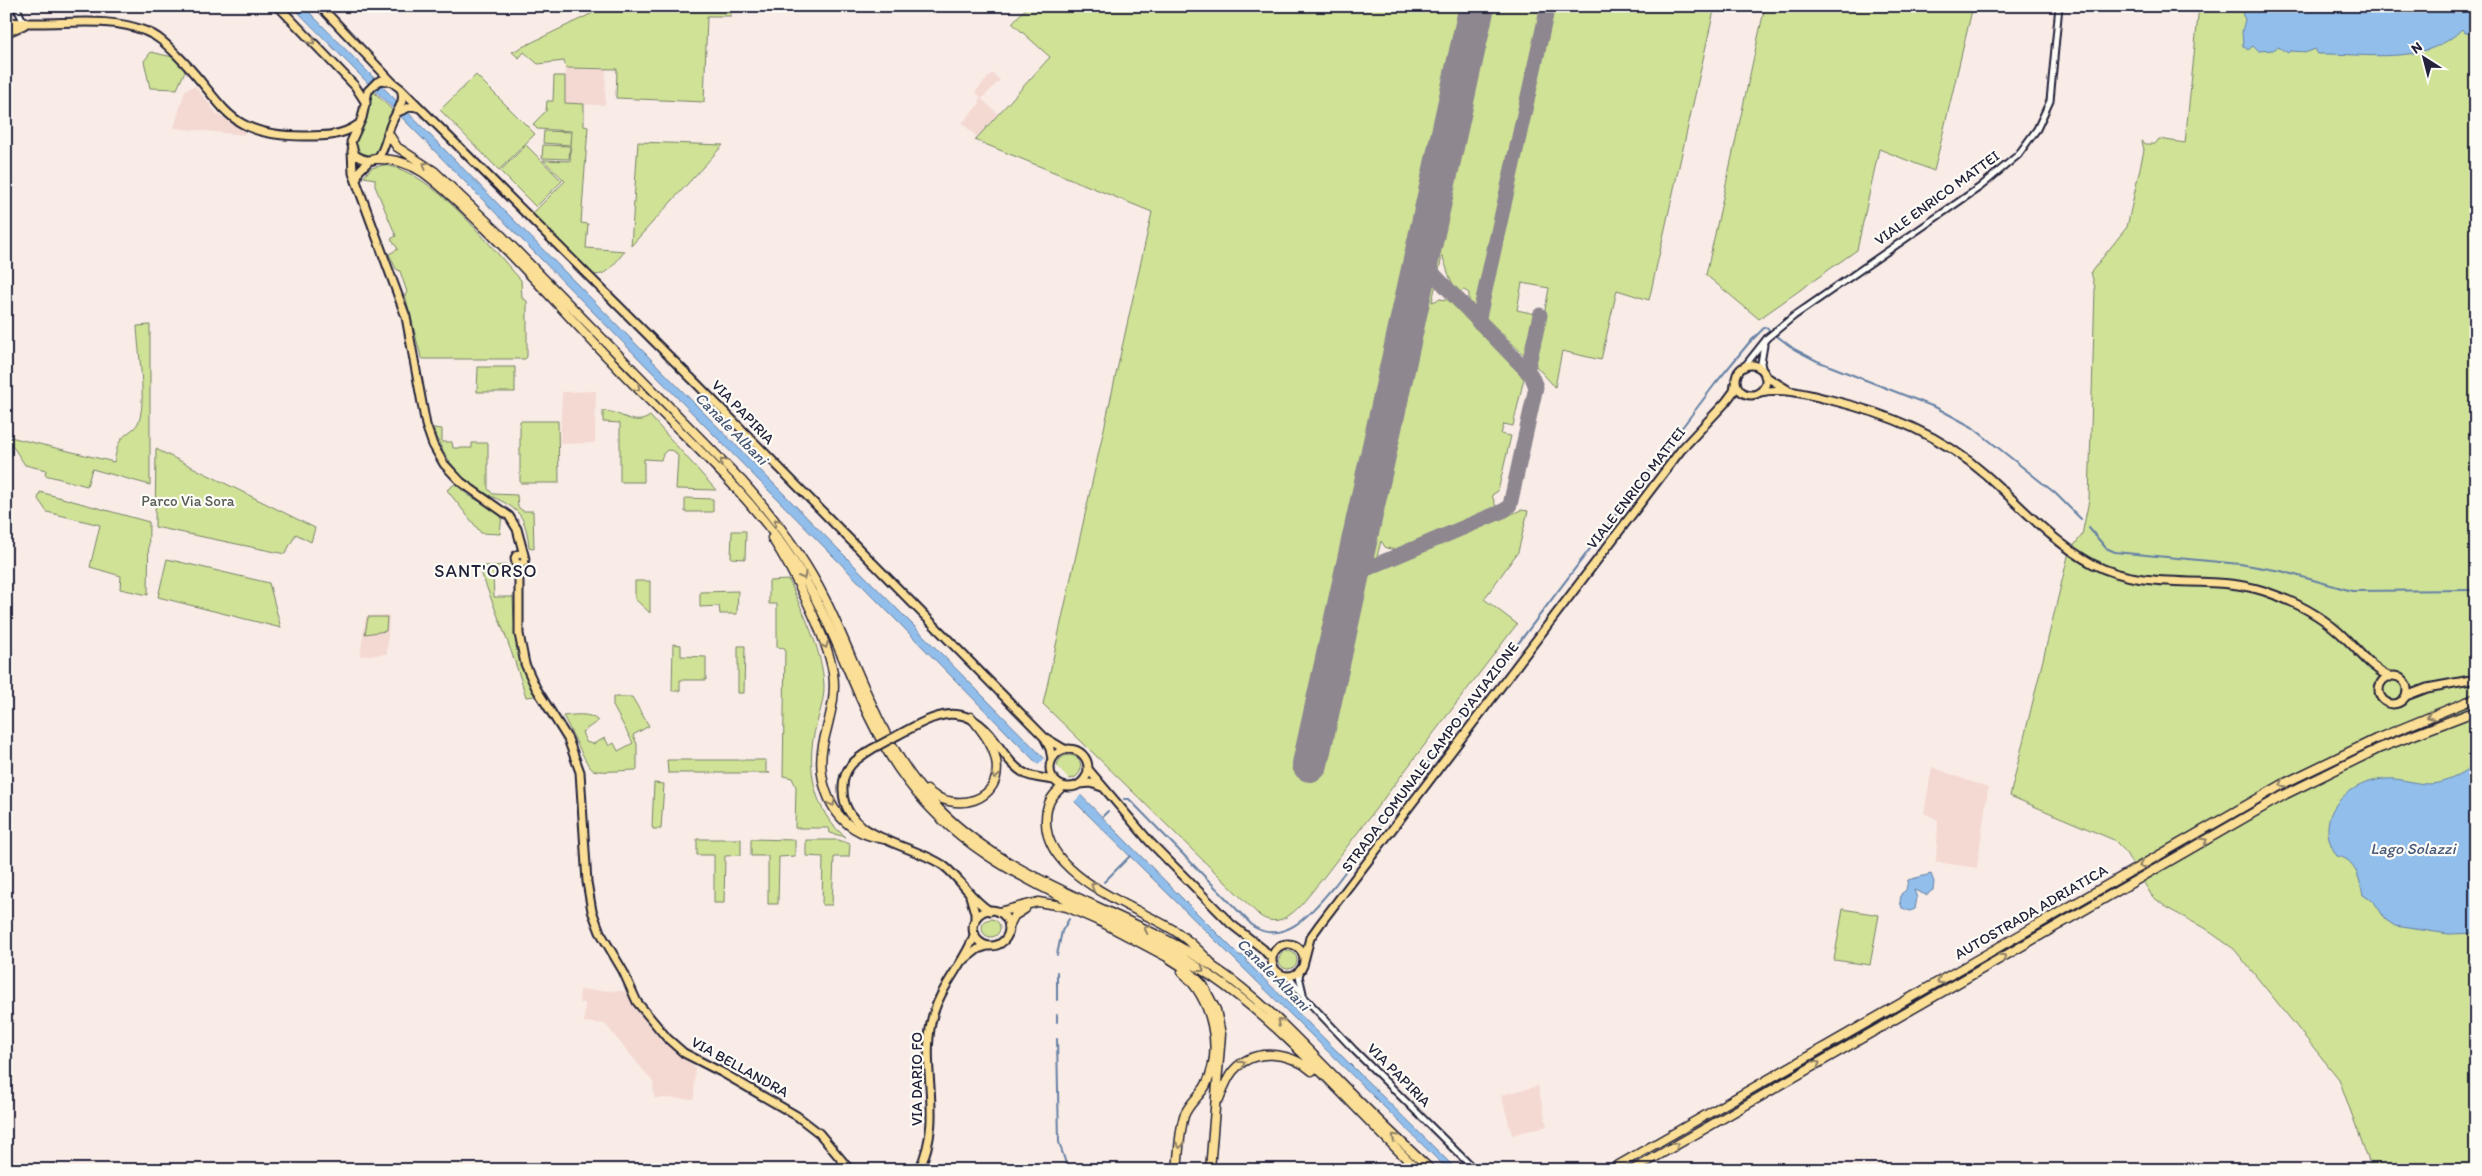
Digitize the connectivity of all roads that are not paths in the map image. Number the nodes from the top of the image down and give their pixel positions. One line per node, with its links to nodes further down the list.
1 (13, 6): 5 (street); 6 (street); 7 (street)
2 (278, 6): 11 (main road, one-way to 11)
3 (320, 6): 9 (main road)
4 (2060, 6): 20 (street, VIALE ENRICO MATTEI)
5 (6, 10)
6 (6, 20): 7 (main road)
7 (29, 23): 8 (main road); 16 (main road)
8 (6, 33)
9 (392, 82): 10 (main road, VIA PAPIRIA); 11 (main road)
10 (401, 89): 12 (main road, VIA PAPIRIA); 13 (main road)
11 (366, 103): 14 (main road)
12 (420, 108): 13 (main road); 41 (main road, VIA PAPIRIA)
13 (396, 113): 15 (main road)
14 (359, 124): 16 (main road); 17 (main road)
15 (388, 133): 18 (main road); 21 (highway, one-way to 15)
16 (333, 135): 17 (main road)
17 (352, 148): 18 (main road); 19 (main road)
18 (372, 159): 19 (main road); 21 (highway)
19 (356, 181): 72 (main road, VIA BELLANDRA)
20 (1767, 338): 22 (street, VIALE ENRICO MATTEI); 23 (street)
21 (606, 350): 29 (highway, one-way to 29); 46 (highway, one-way to 21)
22 (1744, 367): 23 (main road); 24 (main road)
23 (1764, 374): 25 (main road); 26 (main road)
24 (1736, 378): 27 (main road); 28 (main road, VIALE ENRICO MATTEI)
25 (1790, 391): 26 (main road); 31 (main road)
26 (1760, 392): 27 (main road)
27 (1745, 394): 28 (main road, VIALE ENRICO MATTEI)
28 (1725, 403): 30 (main road, VIALE ENRICO MATTEI)
29 (754, 509): 52 (highway, one-way to 52); 71 (highway, one-way to 71)
30 (1572, 592): 59 (main road, STRADA COMUNALE CAMPO D'AVIAZIONE)
31 (2371, 665): 32 (main road); 35 (main road)
32 (2390, 677): 34 (main road); 35 (main road)
33 (2476, 679): 36 (main road)
34 (2405, 683): 36 (main road); 37 (main road)
35 (2380, 685): 37 (main road)
36 (2427, 688): 37 (main road)
37 (2406, 696)
38 (2476, 698): 79 (highway, AUTOSTRADA ADRIATICA, one-way to 79)
39 (2476, 711): 80 (highway, AUTOSTRADA ADRIATICA, one-way to 39)
40 (971, 717): 46 (highway, one-way to 46); 47 (main road); 52 (main road, bridge)
41 (1044, 737): 42 (main road, VIA PAPIRIA); 43 (main road, VIA PAPIRIA)
42 (1064, 749): 43 (main road); 45 (main road, VIA PAPIRIA)
43 (1052, 759): 44 (main road)
44 (1049, 769): 47 (main road); 48 (main road)
45 (1088, 769): 49 (main road); 51 (main road, VIA PAPIRIA)
46 (910, 775): 67 (highway, one-way to 46)
47 (1030, 776): 48 (main road)
48 (1053, 780): 50 (main road)
49 (1080, 784): 50 (main road); 51 (main road)
50 (1062, 787): 67 (highway, one-way to 50)
51 (1105, 788): 60 (main road, VIA PAPIRIA)
52 (884, 839): 53 (main road)
53 (969, 893): 54 (main road); 56 (main road)
54 (990, 911): 55 (main road); 56 (main road)
55 (999, 912): 57 (main road); 70 (highway)
56 (975, 922): 58 (main road)
57 (1009, 926): 62 (main road); 74 (highway, one-way to 74)
58 (974, 934): 62 (main road); 65 (main road, VIA DARIO FO)
59 (1310, 938): 61 (main road); 66 (main road, STRADA COMUNALE CAMPO D'AVIAZIONE)
60 (1249, 940): 63 (main road, VIA PAPIRIA); 64 (main road, VIA PAPIRIA)
61 (1287, 944): 63 (main road); 66 (main road)
62 (987, 946): 65 (main road, VIA DARIO FO)
63 (1277, 948): 64 (main road)
64 (1272, 959): 68 (main road)
65 (960, 964): 73 (main road, VIA DARIO FO)
66 (1303, 964): 68 (main road); 69 (street, VIA PAPIRIA)
67 (1220, 972): 77 (highway, one-way to 67)
68 (1288, 976): 69 (street, VIA PAPIRIA)
69 (1306, 998): 78 (street, VIA PAPIRIA)
70 (1217, 1104): 71 (highway, one-way to 71); 75 (highway)
71 (1368, 1122): 76 (highway)
72 (850, 1170)
73 (919, 1170)
74 (1177, 1170)
75 (1210, 1170)
76 (1418, 1170)
77 (1431, 1170)
78 (1475, 1170)
79 (1610, 1170)
80 (1634, 1170)

